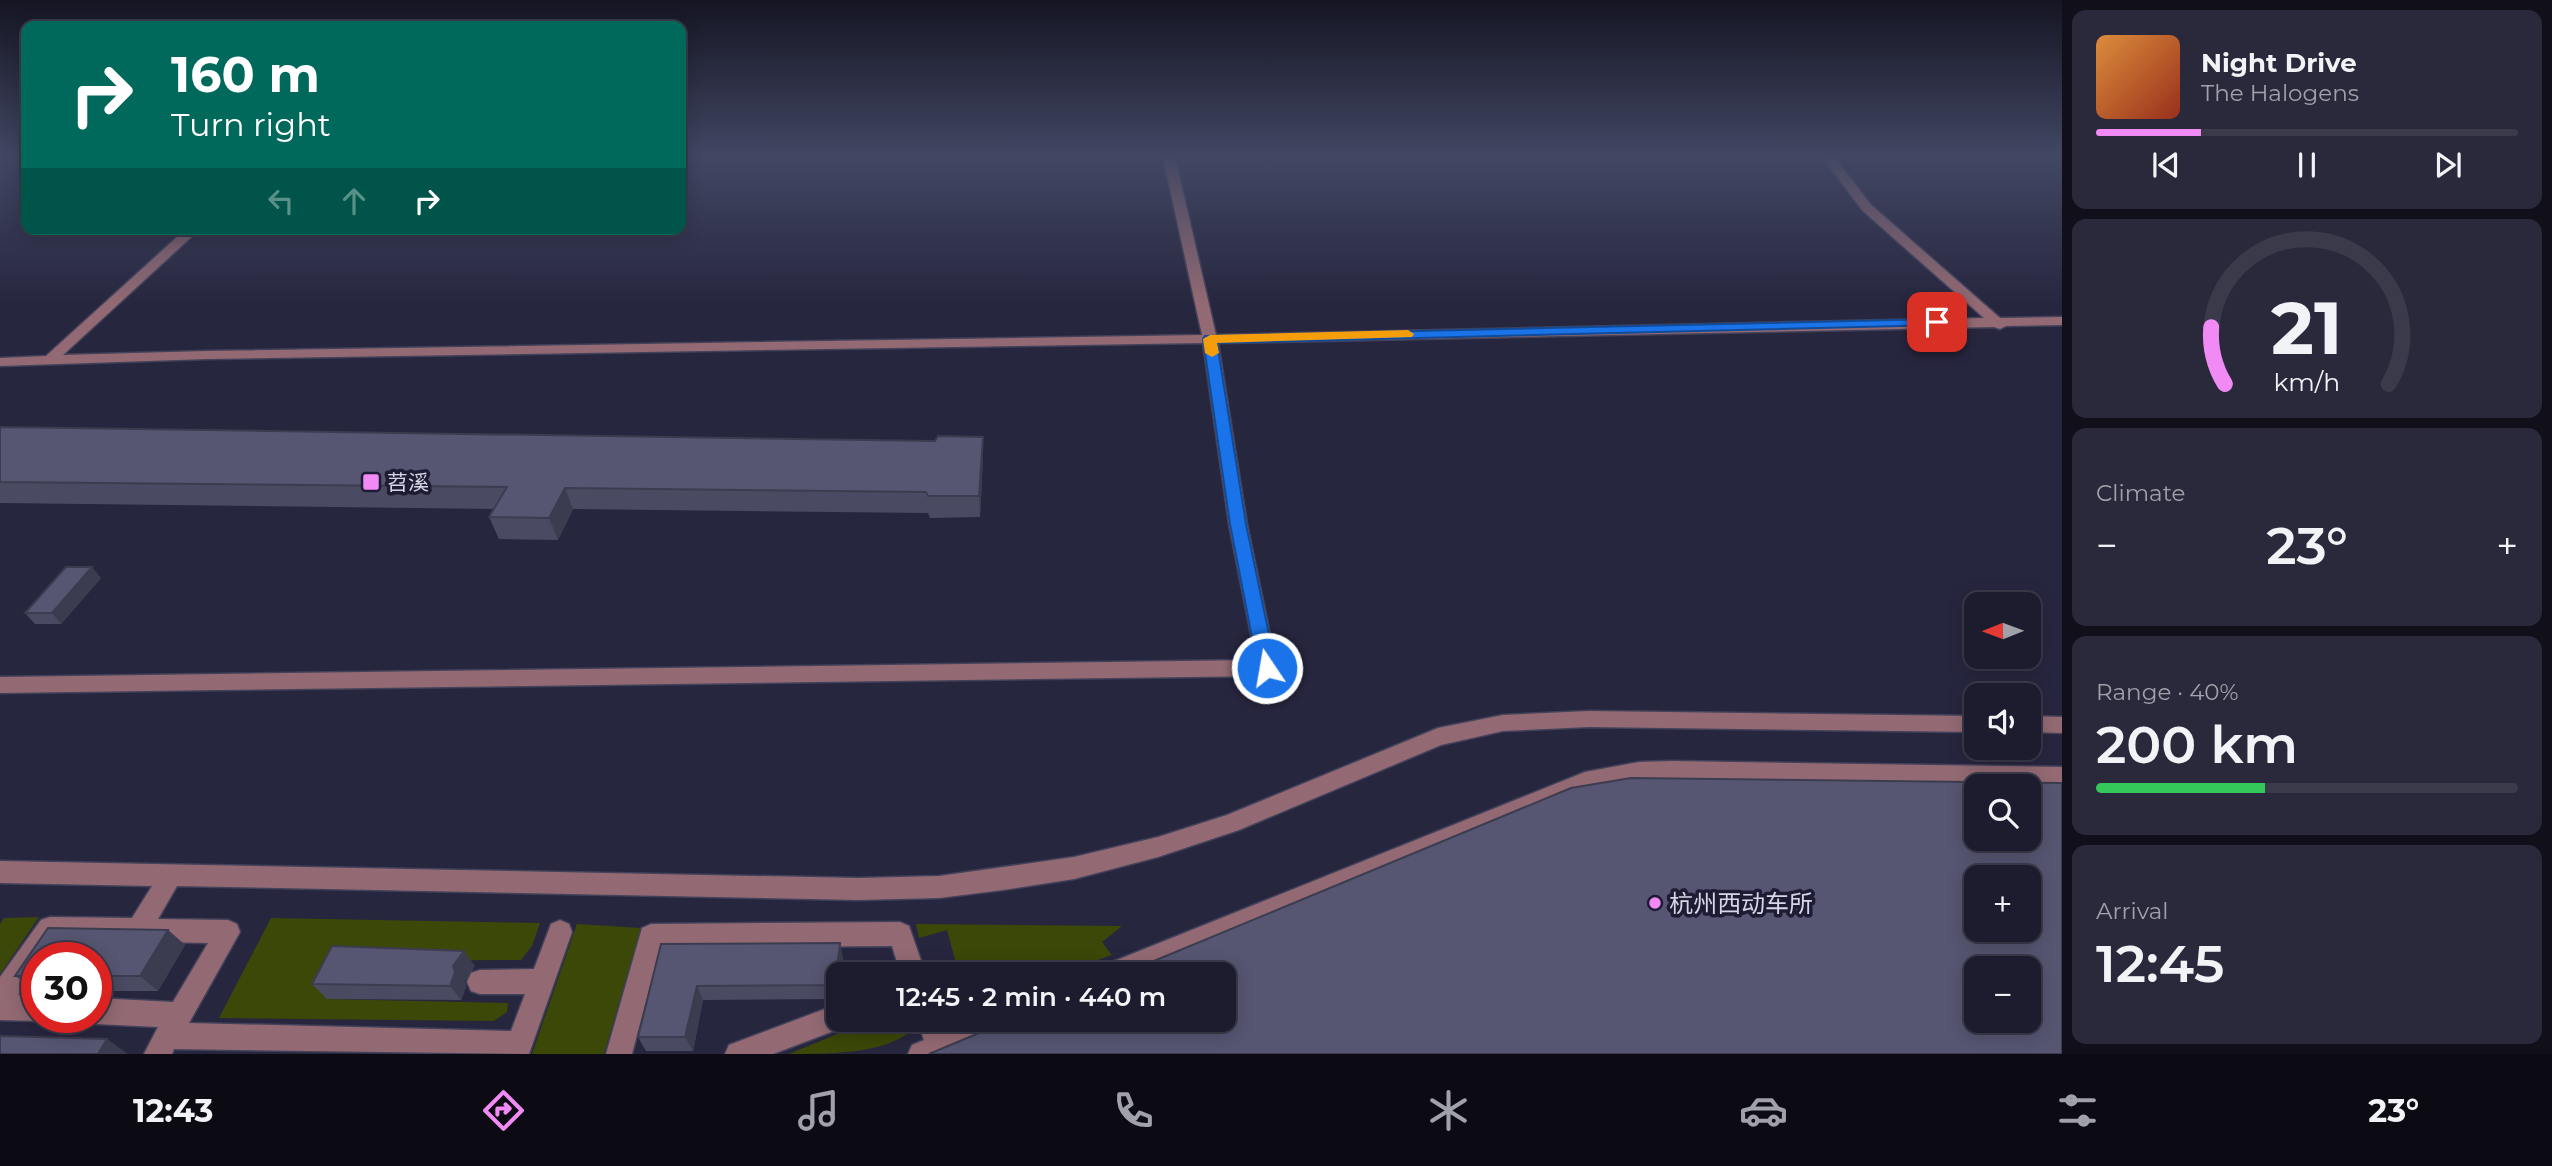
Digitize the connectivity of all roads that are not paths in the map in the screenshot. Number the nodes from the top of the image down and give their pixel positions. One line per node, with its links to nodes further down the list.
1 (1180, 206): 7 (street)
2 (1866, 206): 4 (street)
3 (187, 235): 8 (street)
4 (1996, 321): 5 (street); 6 (street); 7 (street)
5 (2062, 321)
6 (2014, 334)
7 (1210, 339): 8 (street); 10 (street)
8 (51, 359): 9 (street)
9 (0, 362)
10 (0, 685)
11 (1964, 724): 16 (street)
12 (2041, 724): 13 (street)
13 (2062, 725)
14 (2062, 776): 20 (street)
15 (0, 872): 16 (street)
16 (171, 876): 17 (street)
17 (138, 930): 23 (street); 30 (street)
18 (560, 932): 21 (street)
19 (910, 962): 33 (street)
20 (1143, 962)
21 (542, 981): 22 (street); 31 (street)
22 (480, 982)
23 (0, 998)
24 (0, 1007): 25 (street)
25 (21, 1008)
26 (112, 1016): 30 (street)
27 (826, 1021): 34 (street)
28 (930, 1032): 32 (street)
29 (973, 1032): 32 (street)
30 (168, 1035): 31 (street)
31 (518, 1049)
32 (930, 1050)
33 (619, 1054)
34 (738, 1054)

